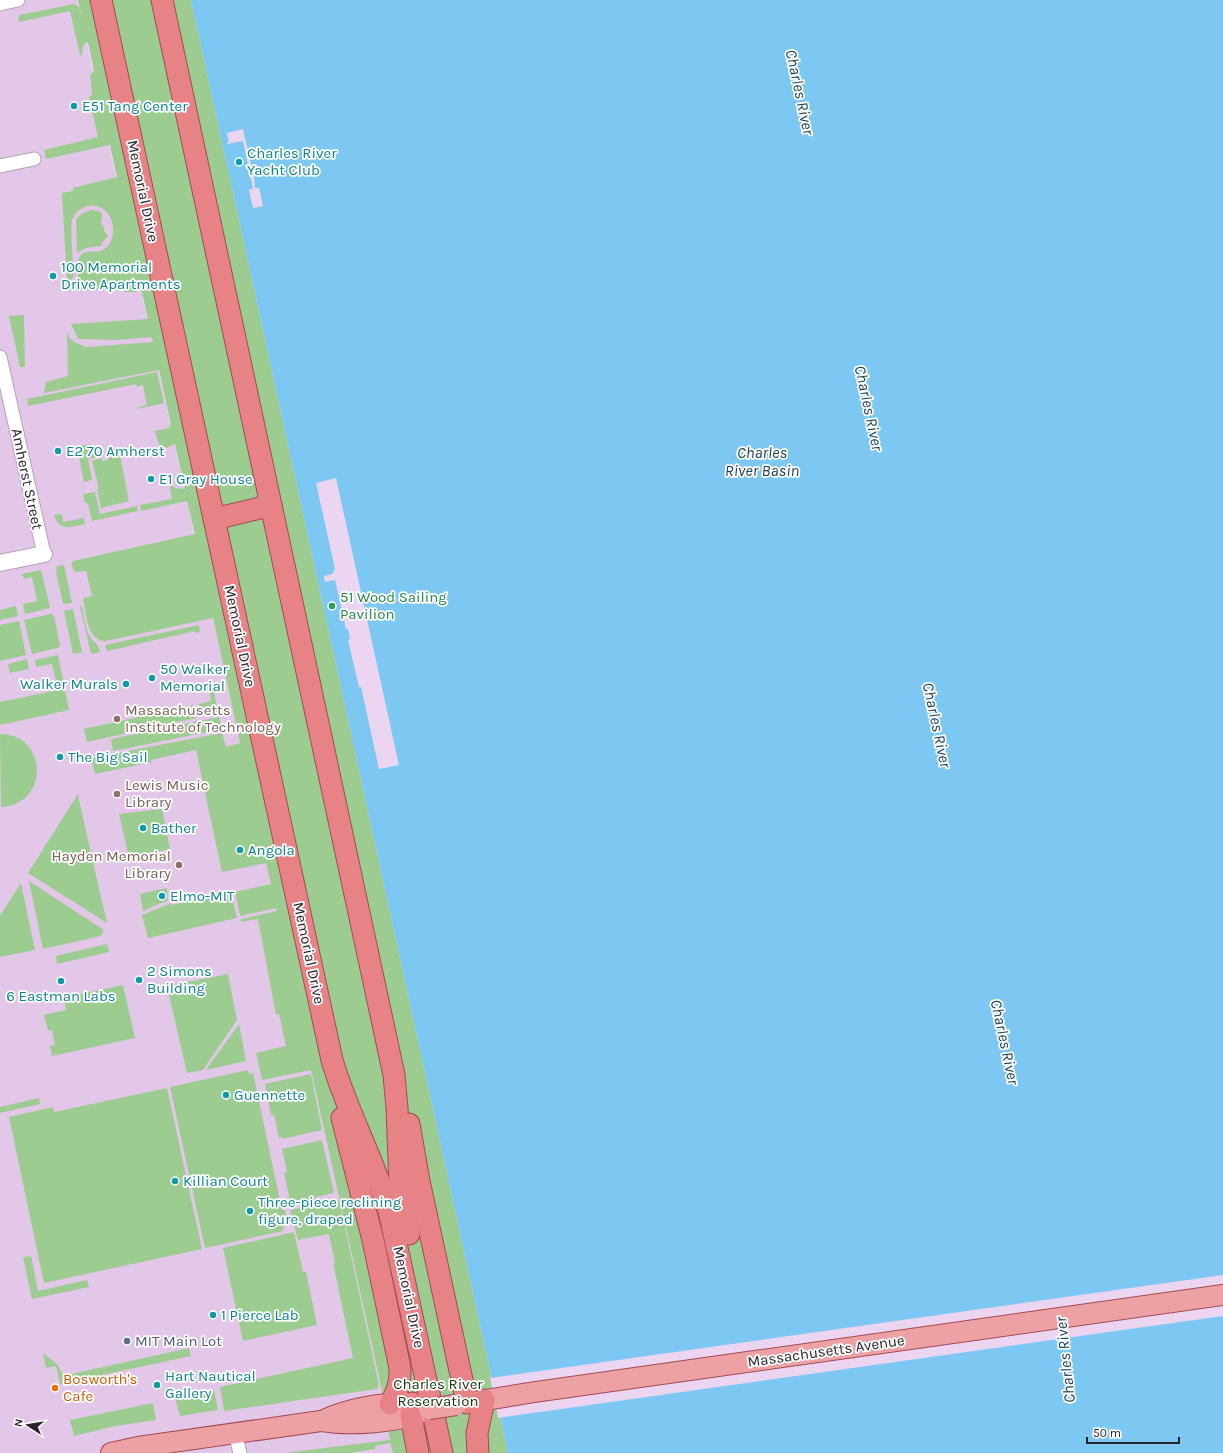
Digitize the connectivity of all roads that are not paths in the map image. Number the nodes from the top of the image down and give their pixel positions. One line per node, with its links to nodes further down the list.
1 (18, 0): 4 (street)
2 (101, 0): 9 (highway, Memorial Drive)
3 (162, 0): 8 (highway, Memorial Drive)
4 (0, 4)
5 (34, 159): 6 (street)
6 (0, 166)
7 (0, 357): 10 (street, Amherst Street)
8 (269, 502): 9 (highway); 12 (highway, Memorial Drive)
9 (214, 519): 13 (highway, Memorial Drive)
10 (44, 554): 11 (street)
11 (0, 563)
12 (382, 1021): 15 (highway); 24 (highway, Memorial Drive)
13 (332, 1060): 16 (highway); 23 (highway, Memorial Drive)
14 (1223, 1295): 15 (main road, Massachusetts Avenue)
15 (475, 1402): 17 (main road, Massachusetts Avenue, bridge); 25 (highway)
16 (390, 1404): 17 (main road, Massachusetts Avenue); 18 (main road, Massachusetts Avenue)
17 (419, 1409): 18 (main road, Massachusetts Avenue); 22 (highway)
18 (321, 1421): 19 (main road, Massachusetts Avenue)
19 (235, 1433): 20 (main road, Massachusetts Avenue); 21 (street)
20 (111, 1453)
21 (240, 1453)
22 (418, 1453)
23 (442, 1453)
24 (456, 1453)
25 (478, 1453)

